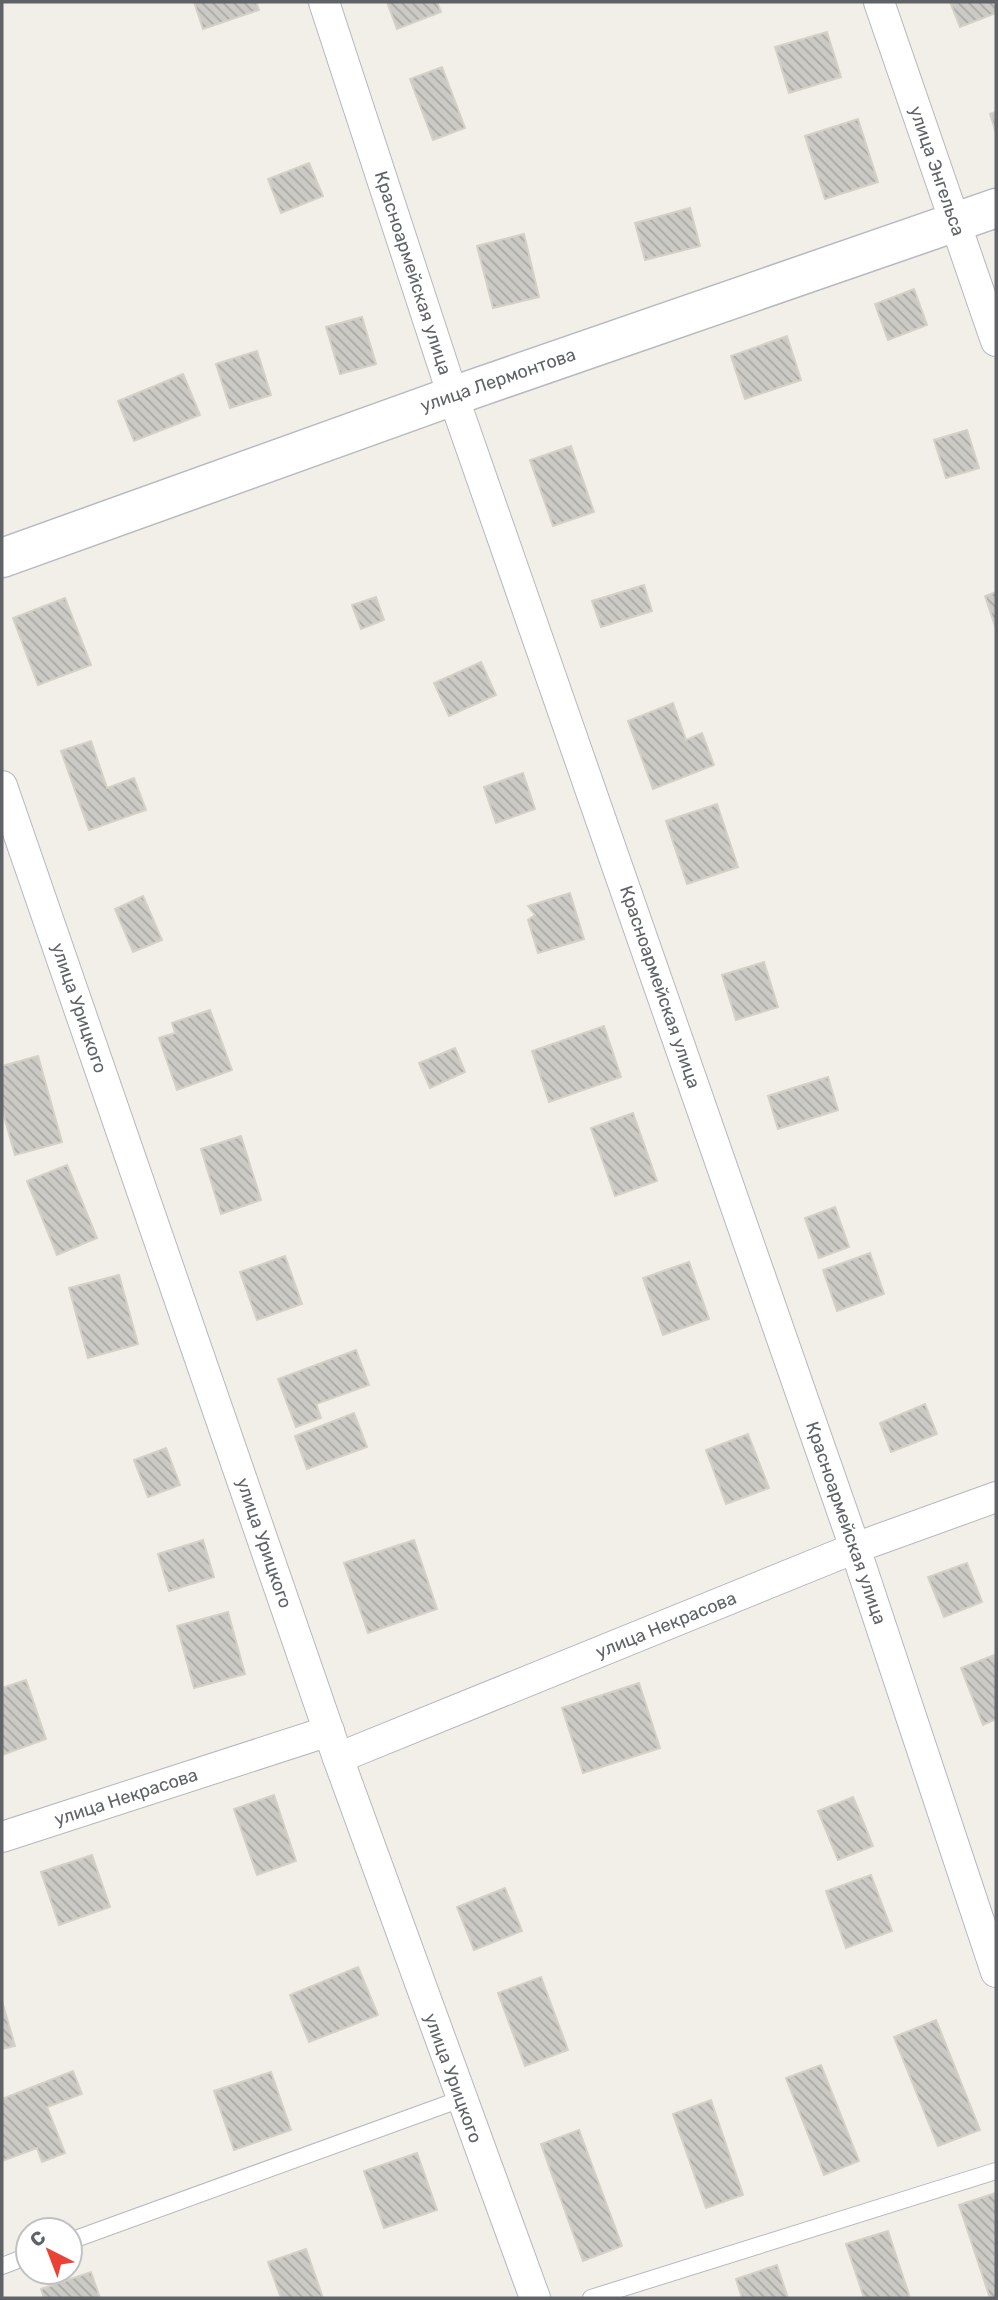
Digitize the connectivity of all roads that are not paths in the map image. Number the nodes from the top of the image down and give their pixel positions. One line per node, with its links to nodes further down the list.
1 (324, 2): 6 (street, Красноармейская улица)
2 (879, 2): 4 (street, улица Энгельса)
3 (996, 208): 4 (street, улица Лермонтова)
4 (955, 223): 5 (street, улица Энгельса); 6 (street, улица Лермонтова)
5 (996, 341)
6 (453, 396): 7 (street, улица Лермонтова); 10 (street, Красноармейская улица)
7 (2, 558)
8 (2, 786): 11 (street, улица Урицкого)
9 (996, 1497): 10 (street, улица Некрасова)
10 (855, 1548): 11 (street, улица Некрасова); 13 (street, Красноармейская улица)
11 (334, 1745): 12 (street, улица Некрасова); 14 (street, улица Урицкого)
12 (2, 1837)
13 (996, 1972)
14 (461, 2099): 16 (lane); 17 (street, улица Урицкого)
15 (996, 2171): 18 (lane)
16 (84, 2236)
17 (535, 2298)
18 (590, 2298)

